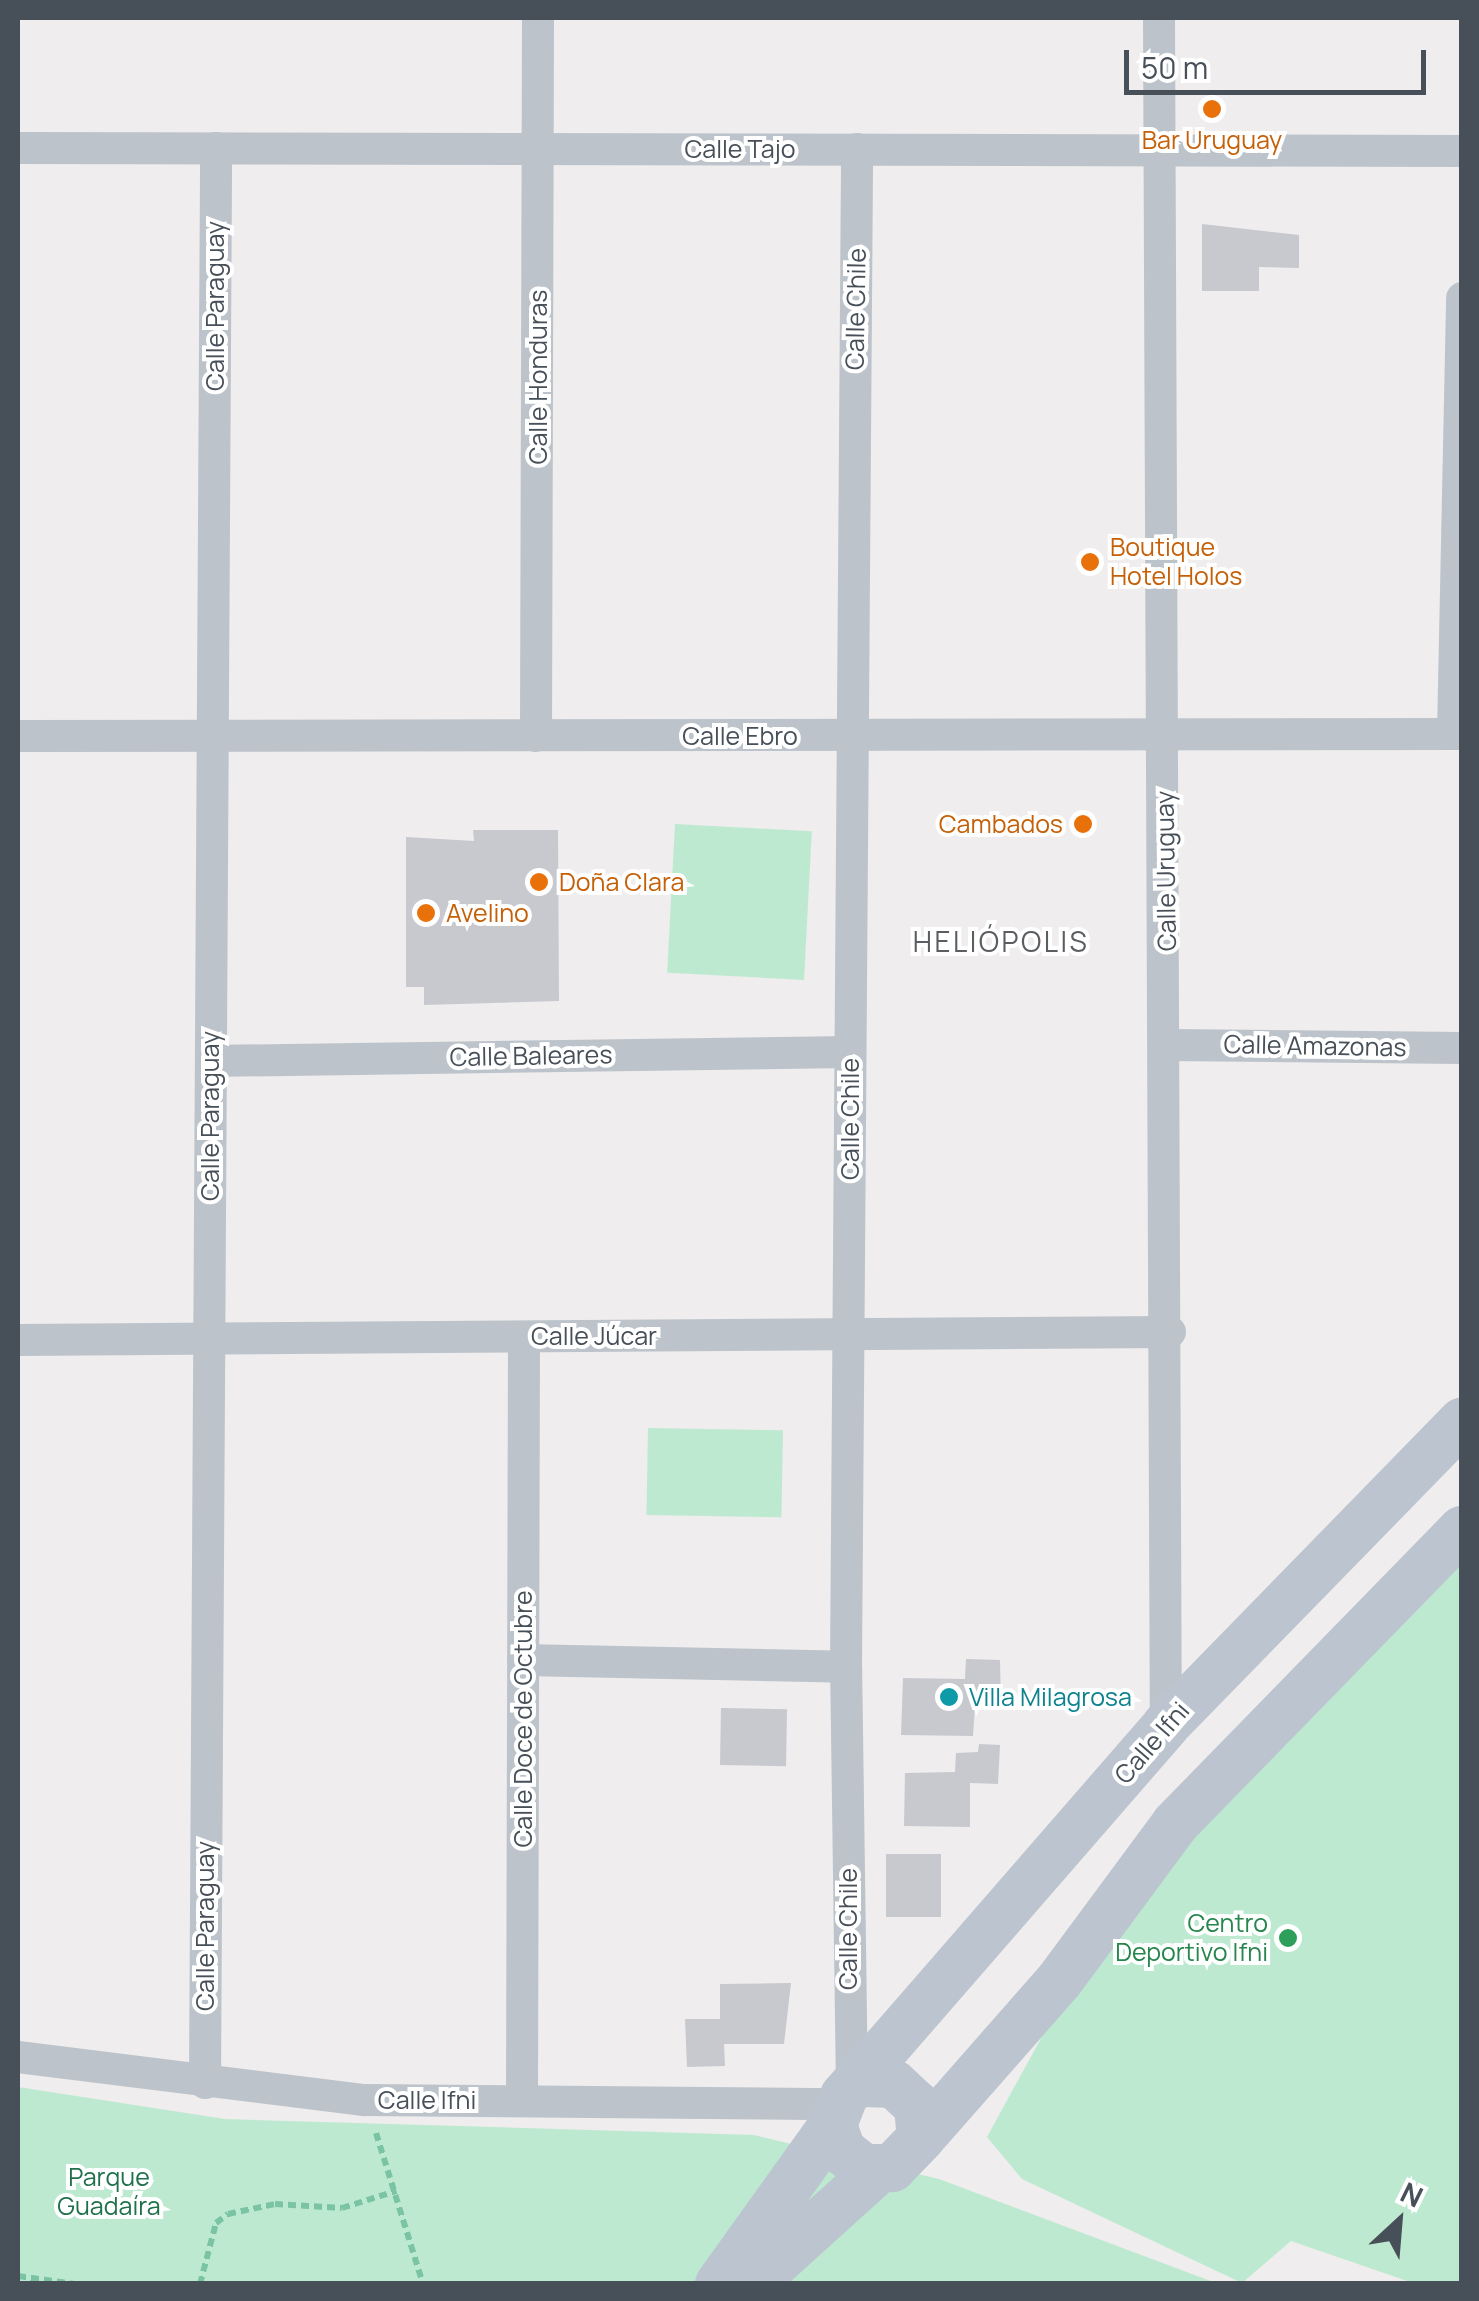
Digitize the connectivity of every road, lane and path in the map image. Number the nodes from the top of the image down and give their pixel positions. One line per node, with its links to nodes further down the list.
1 (538, 18): 5 (street, Calle Honduras)
2 (1159, 18): 7 (street, Calle Uruguay)
3 (18, 148): 4 (street, Calle Tajo)
4 (216, 148): 5 (street, Calle Tajo); 13 (street, Calle Paraguay)
5 (538, 149): 6 (street, Calle Tajo); 14 (street, Calle Honduras)
6 (857, 149): 7 (street, Calle Tajo); 15 (street, Calle Chile)
7 (1160, 150): 8 (street, Calle Tajo); 11 (street, Calle Uruguay)
8 (1462, 150)
9 (1462, 298): 10 (street)
10 (1457, 734): 11 (street, Calle Ebro)
11 (1165, 735): 15 (street, Calle Ebro); 16 (street, Calle Uruguay)
12 (18, 736): 13 (street, Calle Ebro)
13 (211, 736): 14 (street, Calle Ebro); 19 (street, Calle Paraguay)
14 (536, 736): 15 (street, Calle Ebro)
15 (852, 736): 18 (street, Calle Chile)
16 (1168, 1044): 17 (street, Calle Amazonas); 20 (street, Calle Uruguay)
17 (1462, 1048)
18 (850, 1052): 19 (street, Calle Baleares); 21 (street, Calle Chile)
19 (211, 1061): 23 (street, Calle Paraguay)
20 (1170, 1332): 21 (street, Calle Júcar); 29 (street, Calle Uruguay)
21 (850, 1335): 22 (street, Calle Júcar); 28 (street, Calle Chile)
22 (524, 1337): 23 (street, Calle Júcar); 27 (street, Calle Doce de Octubre)
23 (208, 1338): 24 (street, Calle Júcar); 31 (street, Calle Paraguay)
24 (18, 1340)
25 (1462, 1422): 29 (main road, Calle Ifni)
26 (1462, 1530): 35 (main road)
27 (523, 1660): 28 (street); 33 (street, Calle Doce de Octubre)
28 (846, 1667): 34 (street, Calle Chile)
29 (1166, 1725): 34 (main road, Calle Ifni)
30 (18, 2057): 31 (street, Calle Ifni)
31 (204, 2083): 32 (street, Calle Ifni)
32 (364, 2100): 33 (street, Calle Ifni); 37 (path)
33 (522, 2100): 34 (street, Calle Ifni)
34 (846, 2100): 35 (main road); 36 (main road); 42 (main road)
35 (921, 2138): 36 (main road)
36 (878, 2170): 43 (main road)
37 (396, 2191): 40 (path); 41 (path)
38 (18, 2276): 39 (path)
39 (74, 2284)
40 (200, 2284)
41 (423, 2284)
42 (719, 2284)
43 (752, 2284)

